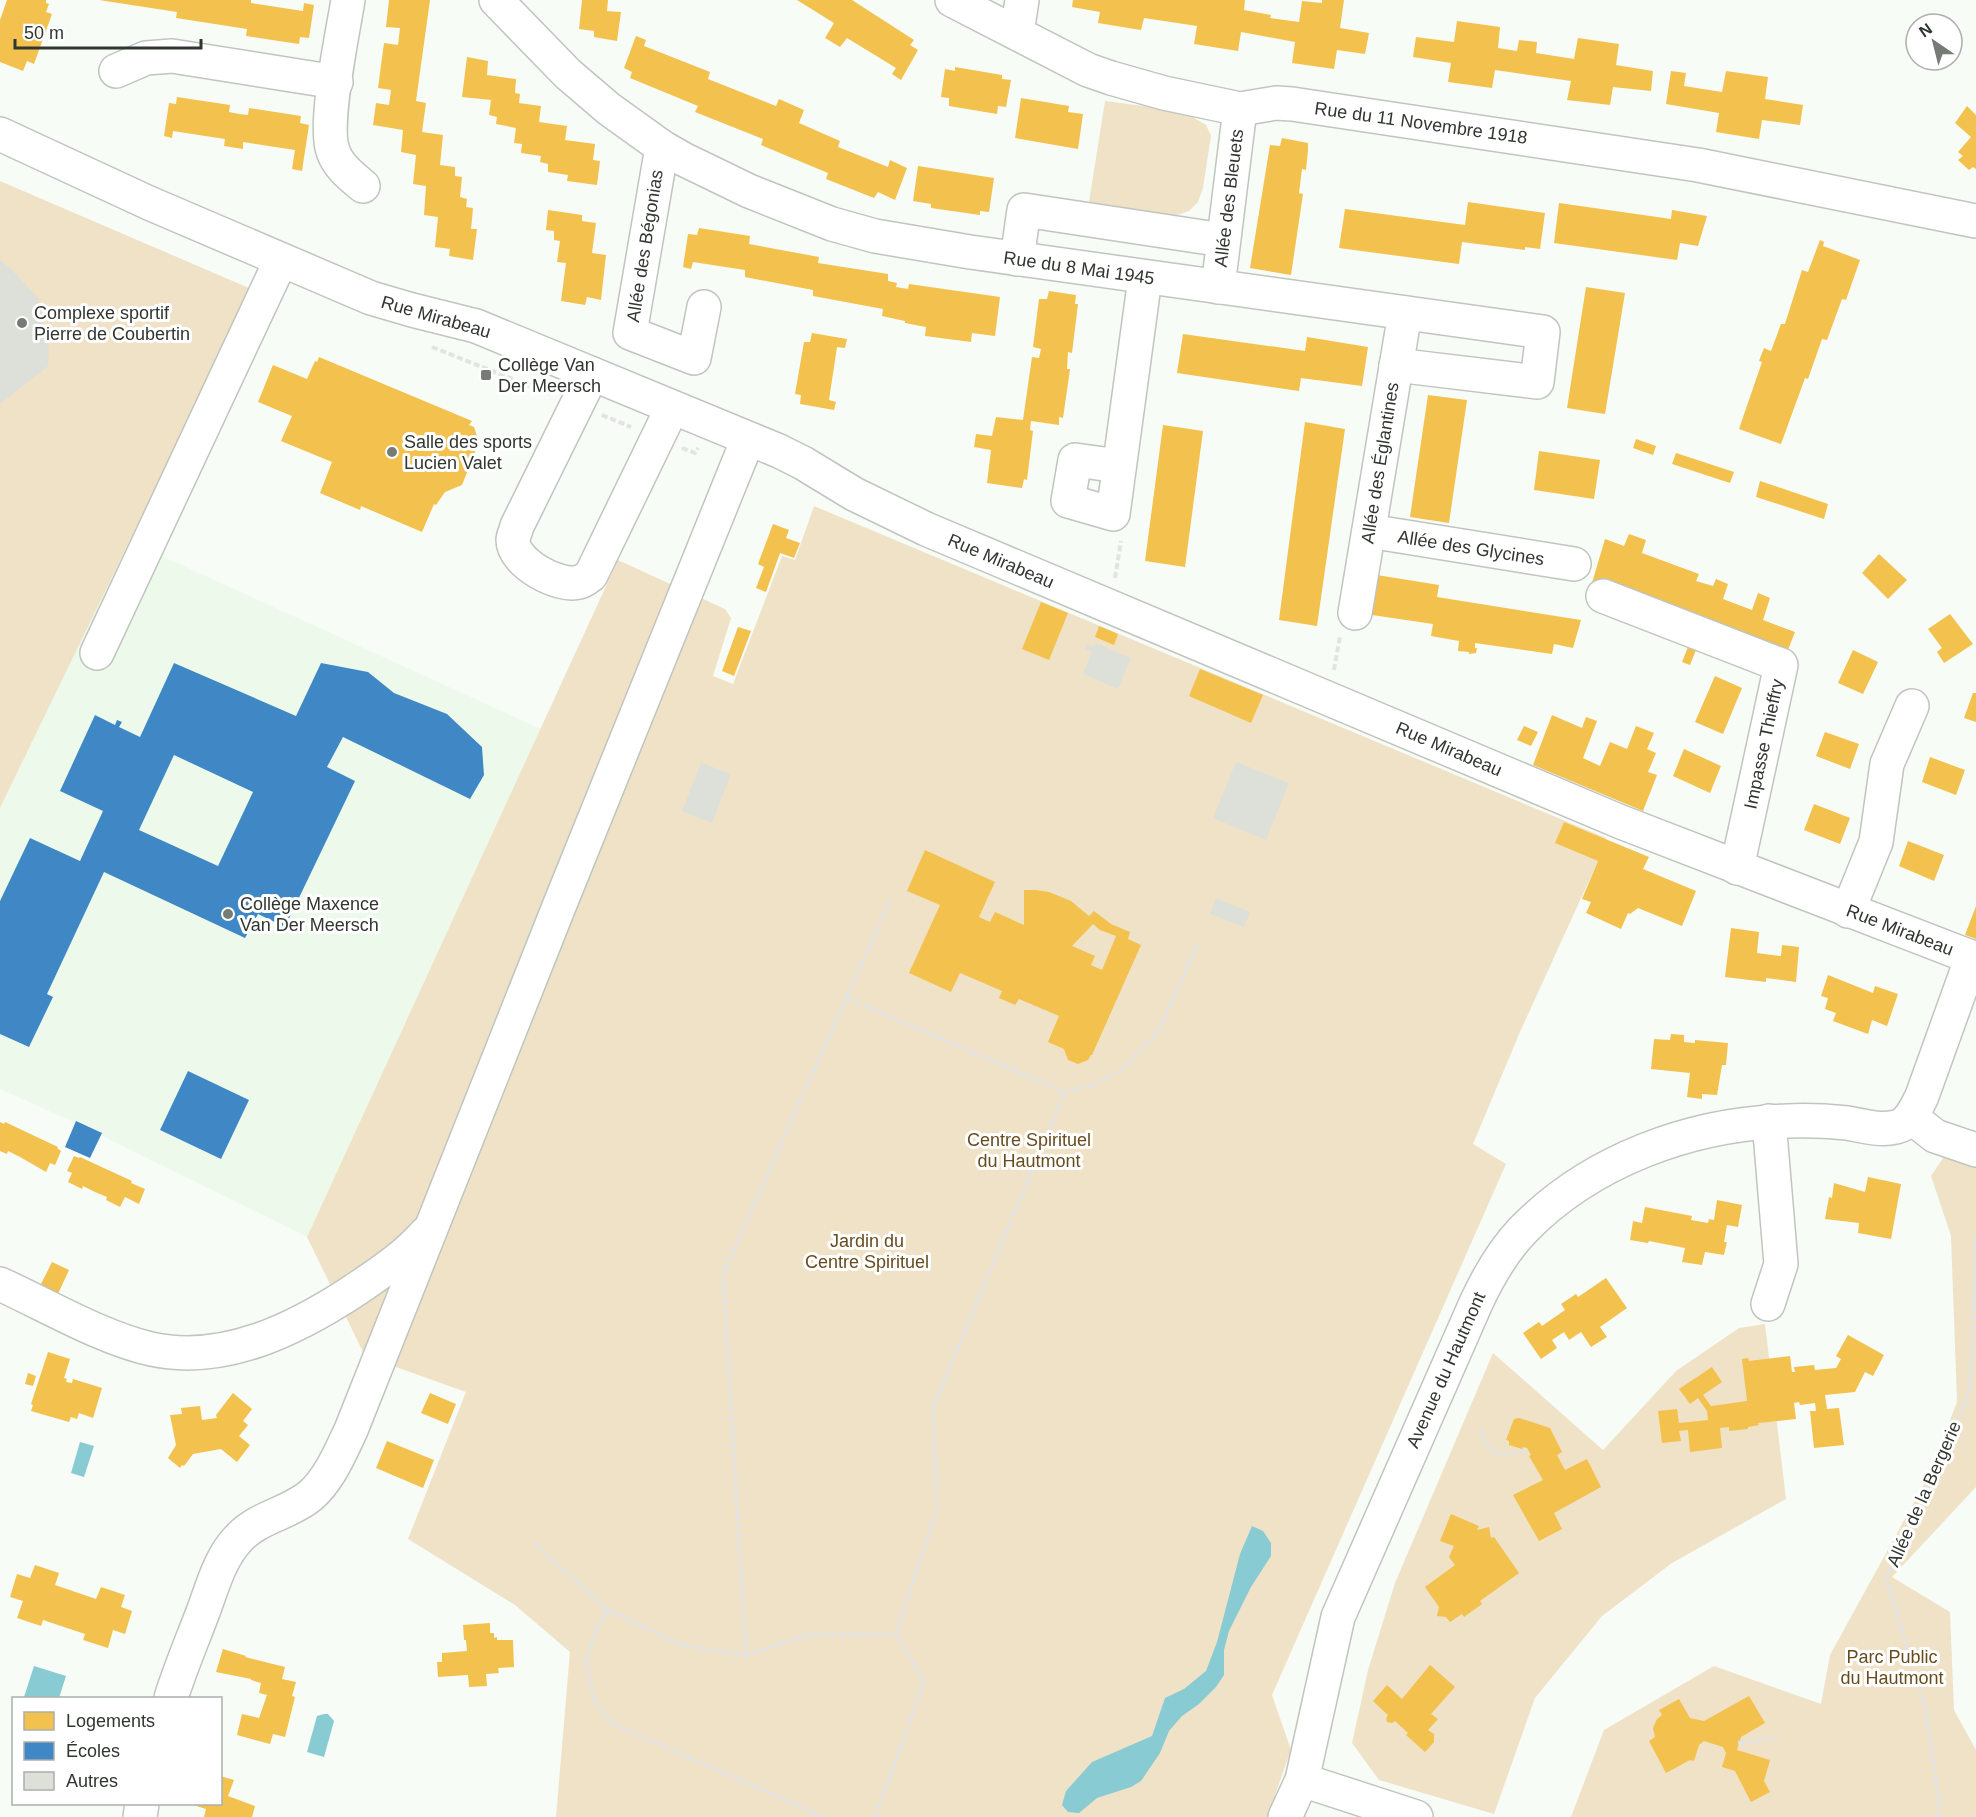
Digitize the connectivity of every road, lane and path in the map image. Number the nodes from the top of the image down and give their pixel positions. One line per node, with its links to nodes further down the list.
1 (348, 0): 7 (street)
2 (952, 0): 5 (street, Rue du 11 Novembre 1918)
3 (1022, 0): 5 (street)
4 (506, 4): 10 (street, Rue du 8 Mai 1945)
5 (1017, 33): 8 (street, Rue du 11 Novembre 1918)
6 (116, 71): 7 (street)
7 (336, 82): 11 (street)
8 (1240, 109): 12 (street, Rue du 11 Novembre 1918); 13 (street, Allée des Bleuets)
9 (0, 134): 15 (street, Rue Mirabeau)
10 (662, 147): 14 (street, Rue du 8 Mai 1945); 18 (street, Allée des Bégonias)
11 (363, 186)
12 (1976, 221)
13 (1223, 240): 14 (street); 17 (street, Allée des Bleuets)
14 (1017, 259): 16 (street, Rue du 8 Mai 1945)
15 (281, 260): 21 (street, Rue Mirabeau); 31 (street)
16 (1145, 278): 17 (street, Rue du 8 Mai 1945); 24 (street)
17 (1218, 287): 19 (street, Rue du 8 Mai 1945)
18 (704, 307)
19 (1405, 313): 20 (street, Allée des Églantines); 20 (street, Rue du 8 Mai 1945)
20 (1396, 365): 26 (street, Allée des Églantines)
21 (587, 383): 22 (street, Rue Mirabeau); 22 (street)
22 (667, 417): 23 (street, Rue Mirabeau)
23 (744, 448): 34 (street, Rue Mirabeau); 44 (street)
24 (1119, 466): 25 (street); 25 (street)
25 (1113, 514): 28 (path)
26 (1369, 531): 27 (street, Allée des Glycines); 30 (street, Allée des Églantines)
27 (1574, 564)
28 (1113, 585)
29 (1604, 596): 34 (street, Impasse Thieffry)
30 (1355, 613): 32 (path)
31 (97, 653)
32 (1332, 679)
33 (1912, 706): 36 (street)
34 (1737, 868): 36 (street, Rue Mirabeau)
35 (891, 898): 39 (path)
36 (1848, 911): 38 (street, Rue Mirabeau)
37 (1197, 945): 40 (path)
38 (1974, 958): 41 (street)
39 (847, 998): 40 (path); 53 (path)
40 (1065, 1092): 52 (path)
41 (1911, 1117): 42 (street, Avenue du Hautmont); 43 (street)
42 (1769, 1121): 47 (street); 57 (street, Avenue du Hautmont)
43 (1976, 1150)
44 (433, 1225): 46 (street); 54 (street)
45 (1976, 1238): 62 (path, Allée de la Bergerie)
46 (0, 1284)
47 (1768, 1304)
48 (1481, 1429): 49 (path)
49 (1527, 1448)
50 (535, 1544): 51 (path)
51 (608, 1610): 53 (path); 58 (path)
52 (896, 1634): 53 (path); 59 (path)
53 (746, 1655)
54 (171, 1697)
55 (1778, 1738): 56 (path)
56 (1738, 1743)
57 (1302, 1780): 60 (street, Avenue du Hautmont); 61 (street)
58 (824, 1817)
59 (875, 1817)
60 (1285, 1817)
61 (1416, 1817)
62 (1937, 1817)

